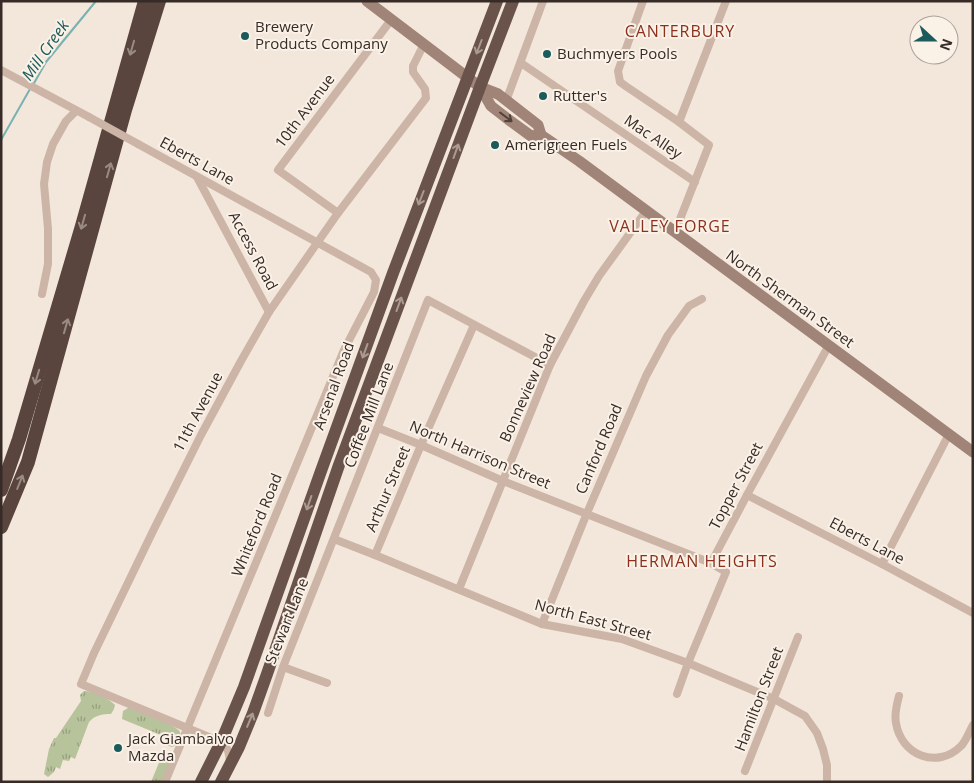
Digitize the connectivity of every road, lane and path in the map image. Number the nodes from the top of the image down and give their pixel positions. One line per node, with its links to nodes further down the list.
1 (145, 1): 37 (highway, one-way to 37)
2 (159, 1): 40 (highway, one-way to 2)
3 (366, 1): 9 (main road, North Sherman Street)
4 (497, 1): 13 (highway, Arsenal Road, one-way to 13)
5 (513, 1): 14 (highway)
6 (543, 1): 11 (street)
7 (643, 1): 17 (street)
8 (726, 1): 17 (street)
9 (391, 20): 10 (main road, North Sherman Street); 22 (street, 10th Avenue)
10 (424, 44): 13 (main road, North Sherman Street); 22 (street, 11th Avenue)
11 (521, 63): 15 (street); 20 (street, Mac Alley)
12 (1, 70): 16 (street, Eberts Lane)
13 (467, 77): 14 (main road, North Sherman Street); 58 (highway, Arsenal Road, one-way to 58)
14 (480, 87): 15 (main road, North Sherman Street); 18 (main road, North Sherman Street, one-way to 18); 59 (highway, one-way to 14)
15 (506, 101): 18 (main road, North Sherman Street)
16 (76, 111): 19 (street, Eberts Lane, bridge); 26 (street)
17 (679, 122): 20 (street)
18 (541, 135): 21 (main road, North Sherman Street)
19 (197, 177): 24 (street, Eberts Lane); 28 (street, Access Road)
20 (694, 182): 23 (street)
21 (646, 211): 23 (main road, North Sherman Street); 31 (street, Bonneview Road)
22 (338, 213): 24 (street, 11th Avenue)
23 (675, 232): 30 (main road, North Sherman Street)
24 (318, 242): 25 (street, Eberts Lane); 28 (street, 11th Avenue)
25 (376, 280): 57 (street, Whiteford Road)
26 (42, 294)
27 (702, 300): 39 (street, Canford Road)
28 (270, 312): 57 (street, 11th Avenue)
29 (474, 325): 31 (street); 32 (street, Coffee Mill Lane); 34 (street, Arthur Street)
30 (829, 346): 33 (main road, North Sherman Street); 38 (street, Topper Street)
31 (550, 365): 36 (street, Bonneview Road)
32 (378, 428): 34 (street, North Harrison Street); 41 (street, Coffee Mill Lane)
33 (948, 434): 35 (main road, North Sherman Street); 44 (street)
34 (421, 445): 36 (street, North Harrison Street); 42 (street, Arthur Street)
35 (973, 452)
36 (503, 481): 39 (street, North Harrison Street); 45 (street, Bonneview Road)
37 (1, 490)
38 (747, 494): 43 (street, Topper Street); 44 (street, Eberts Lane)
39 (587, 513): 43 (street, North Harrison Street); 47 (street, Canford Road)
40 (1, 527)
41 (334, 539): 42 (street, North East Street); 50 (street, Stewart Lane)
42 (375, 555): 45 (street, North East Street)
43 (711, 563): 49 (street)
44 (882, 564): 46 (street, Eberts Lane)
45 (459, 589): 47 (street, North East Street)
46 (973, 613)
47 (542, 624): 49 (street, North East Street)
48 (798, 637): 54 (street, Hamilton Street)
49 (688, 663): 52 (street); 54 (street, North East Street)
50 (283, 667): 51 (street); 55 (street, Stewart Lane)
51 (327, 683)
52 (677, 694)
53 (899, 696): 56 (street)
54 (774, 699): 60 (street, Hamilton Street); 64 (street, North East Street)
55 (268, 713)
56 (973, 725)
57 (188, 728): 58 (street, 11th Avenue); 61 (street, Whiteford Road)
58 (221, 742): 59 (street); 62 (highway, Arsenal Road)
59 (230, 765): 63 (highway)
60 (745, 771)
61 (165, 782)
62 (201, 782)
63 (220, 782)
64 (827, 782)

